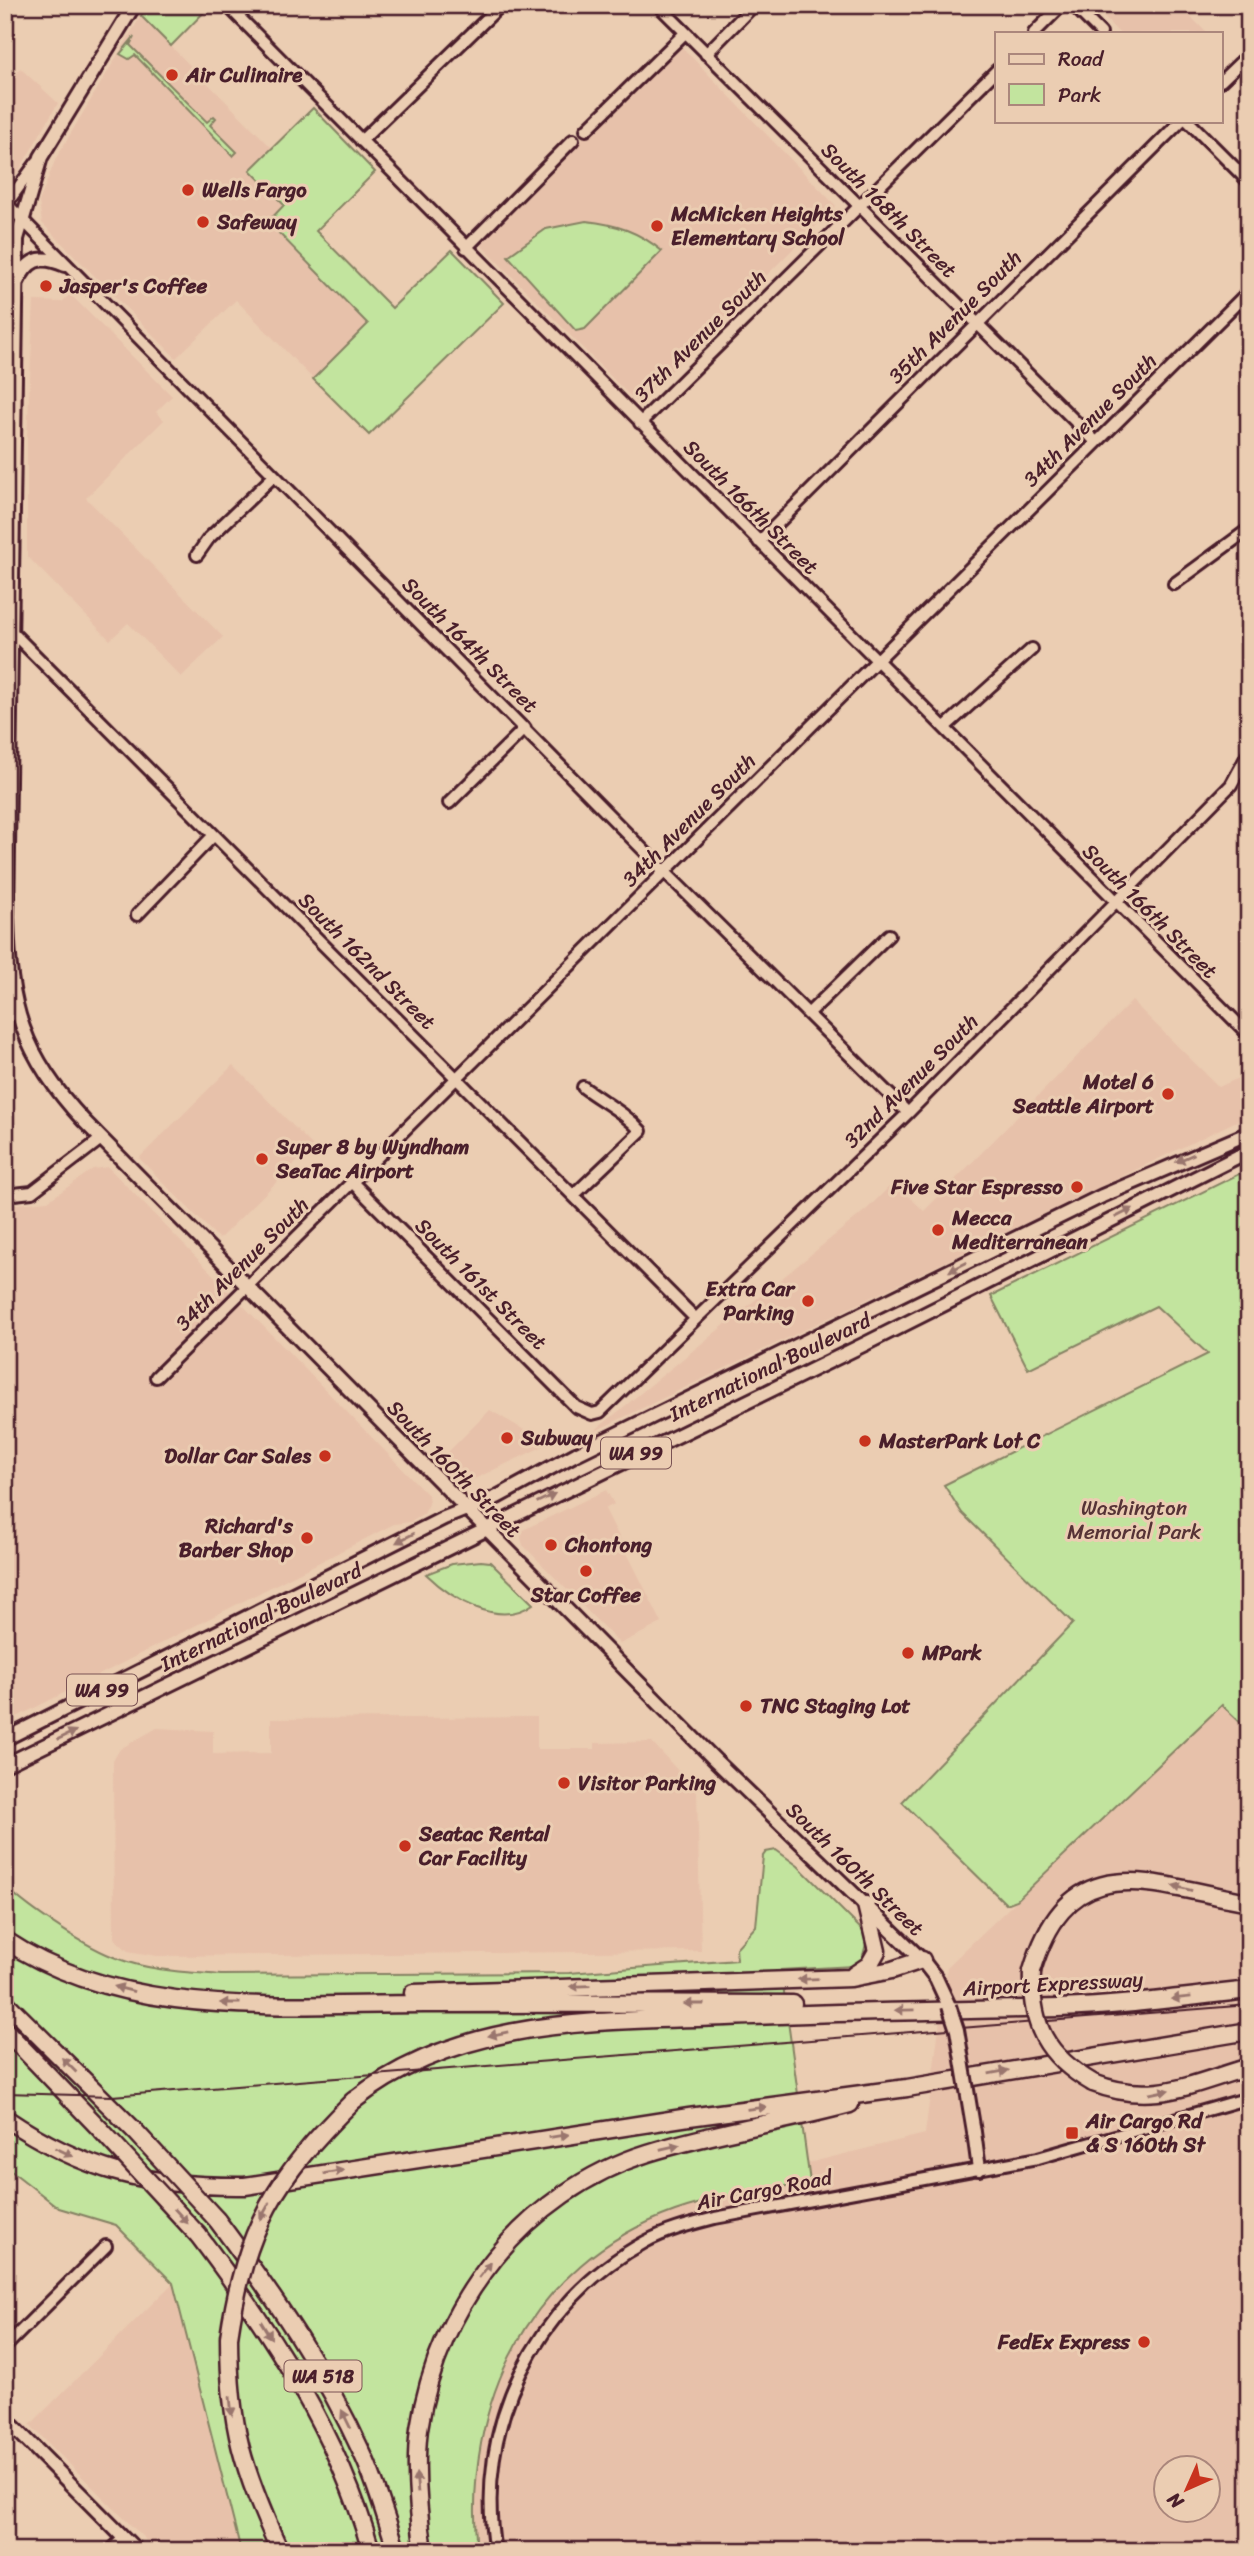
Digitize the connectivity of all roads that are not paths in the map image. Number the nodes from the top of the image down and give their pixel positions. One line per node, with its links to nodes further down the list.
1 (134, 5): 20 (main road, South 160th Street)
2 (227, 5): 19 (street, South 166th Street)
3 (500, 5): 19 (street)
4 (658, 5): 10 (street, South 168th Street)
5 (754, 5): 11 (street)
6 (1062, 5): 8 (street)
7 (1073, 5): 9 (street)
8 (1035, 32)
9 (1100, 32)
10 (685, 33): 11 (street, South 168th Street); 17 (street)
11 (706, 54): 23 (street, South 168th Street)
12 (1249, 54): 14 (street)
13 (995, 72): 23 (street, 37th Avenue South)
14 (1222, 81)
15 (1180, 122): 31 (street, 35th Avenue South)
16 (1189, 122): 21 (street)
17 (586, 130)
18 (573, 140): 26 (street)
19 (361, 141): 26 (street, South 166th Street)
20 (41, 157): 22 (street); 24 (main road, South 160th Street)
21 (1249, 182)
22 (6, 204): 24 (street, South 164th Street)
23 (858, 207): 31 (street, South 168th Street); 32 (street, 37th Avenue South)
24 (21, 218): 27 (main road, South 160th Street); 28 (street, South 164th Street)
25 (5, 244): 27 (street)
26 (466, 248): 32 (street, South 166th Street)
27 (15, 261): 29 (main road, South 160th Street)
28 (65, 265): 29 (main road); 34 (street, South 164th Street)
29 (14, 288): 39 (main road, South 160th Street)
30 (1249, 291): 33 (street, 34th Avenue South)
31 (976, 323): 33 (street, South 168th Street); 36 (street, 35th Avenue South)
32 (640, 423): 36 (street, South 166th Street)
33 (1095, 442): 41 (street, 34th Avenue South)
34 (274, 476): 37 (street); 43 (street, South 164th Street)
35 (1249, 529): 38 (street)
36 (759, 542): 41 (street, South 166th Street)
37 (197, 555)
38 (1174, 584)
39 (10, 630): 46 (main road, South 160th Street); 47 (street, South 162nd Street)
40 (1032, 649): 42 (street)
41 (877, 660): 42 (street, South 166th Street); 48 (street, 34th Avenue South)
42 (945, 727): 49 (street, South 166th Street)
43 (525, 728): 45 (street); 48 (street, South 164th Street)
44 (1248, 754): 49 (street, 32nd Avenue South)
45 (449, 803)
46 (7, 814): 53 (main road, South 160th Street)
47 (214, 835): 50 (street); 55 (street, South 162nd Street)
48 (664, 871): 52 (street, South 164th Street); 55 (street, 34th Avenue South)
49 (1114, 903): 54 (street, South 166th Street); 57 (street, 32nd Avenue South)
50 (137, 915)
51 (889, 935): 52 (street)
52 (808, 1014): 57 (street, South 164th Street)
53 (11, 1015): 59 (main road, South 160th Street)
54 (1249, 1035)
55 (456, 1077): 61 (street, 34th Avenue South); 63 (street, South 162nd Street)
56 (583, 1087): 63 (street)
57 (908, 1113): 65 (street, 32nd Avenue South)
58 (1249, 1133): 68 (main road, International Boulevard / WA 99, one-way to 68)
59 (101, 1139): 62 (street); 64 (main road, South 160th Street)
60 (1249, 1151): 69 (main road, International Boulevard / WA 99, one-way to 60)
61 (352, 1182): 64 (street, 34th Avenue South); 67 (street, South 161st Street)
62 (5, 1195)
63 (575, 1195): 65 (street, South 162nd Street)
64 (249, 1287): 66 (street, 34th Avenue South); 68 (main road, South 160th Street)
65 (696, 1319): 67 (street, 32nd Avenue South)
66 (156, 1377)
67 (583, 1412)
68 (467, 1509): 69 (main road, South 160th Street); 70 (main road, International Boulevard / WA 99, one-way to 70)
69 (484, 1528): 71 (main road, International Boulevard / WA 99, one-way to 69); 73 (main road, South 160th Street)
70 (5, 1739)
71 (5, 1765)
72 (1249, 1902): 83 (highway, one-way to 83, bridge)
73 (866, 1905): 75 (main road, South 160th Street); 76 (highway)
74 (5, 1940): 79 (highway, one-way to 74)
75 (922, 1960): 76 (highway); 87 (main road, South 160th Street, bridge)
76 (850, 1978): 79 (highway, one-way to 79)
77 (1249, 1990): 80 (highway, Airport Expressway, one-way to 80)
78 (5, 2002): 96 (highway, WA 518, one-way to 78, bridge)
79 (270, 2003): 80 (highway, one-way to 79)
80 (859, 2011): 94 (highway, one-way to 94, bridge)
81 (5, 2030): 95 (highway, WA 518, one-way to 95, bridge)
82 (1249, 2031): 84 (highway, one-way to 82)
83 (1249, 2067)
84 (907, 2088): 86 (highway, one-way to 84); 97 (highway, one-way to 84)
85 (1249, 2098): 87 (street, Air Cargo Road)
86 (5, 2118)
87 (979, 2169): 98 (street, Air Cargo Road)
88 (106, 2246): 89 (street)
89 (5, 2347)
90 (5, 2418): 91 (main road)
91 (124, 2538): 92 (street); 93 (main road)
92 (110, 2551)
93 (137, 2551)
94 (280, 2551)
95 (372, 2551)
96 (397, 2551)
97 (424, 2551)
98 (495, 2551)

